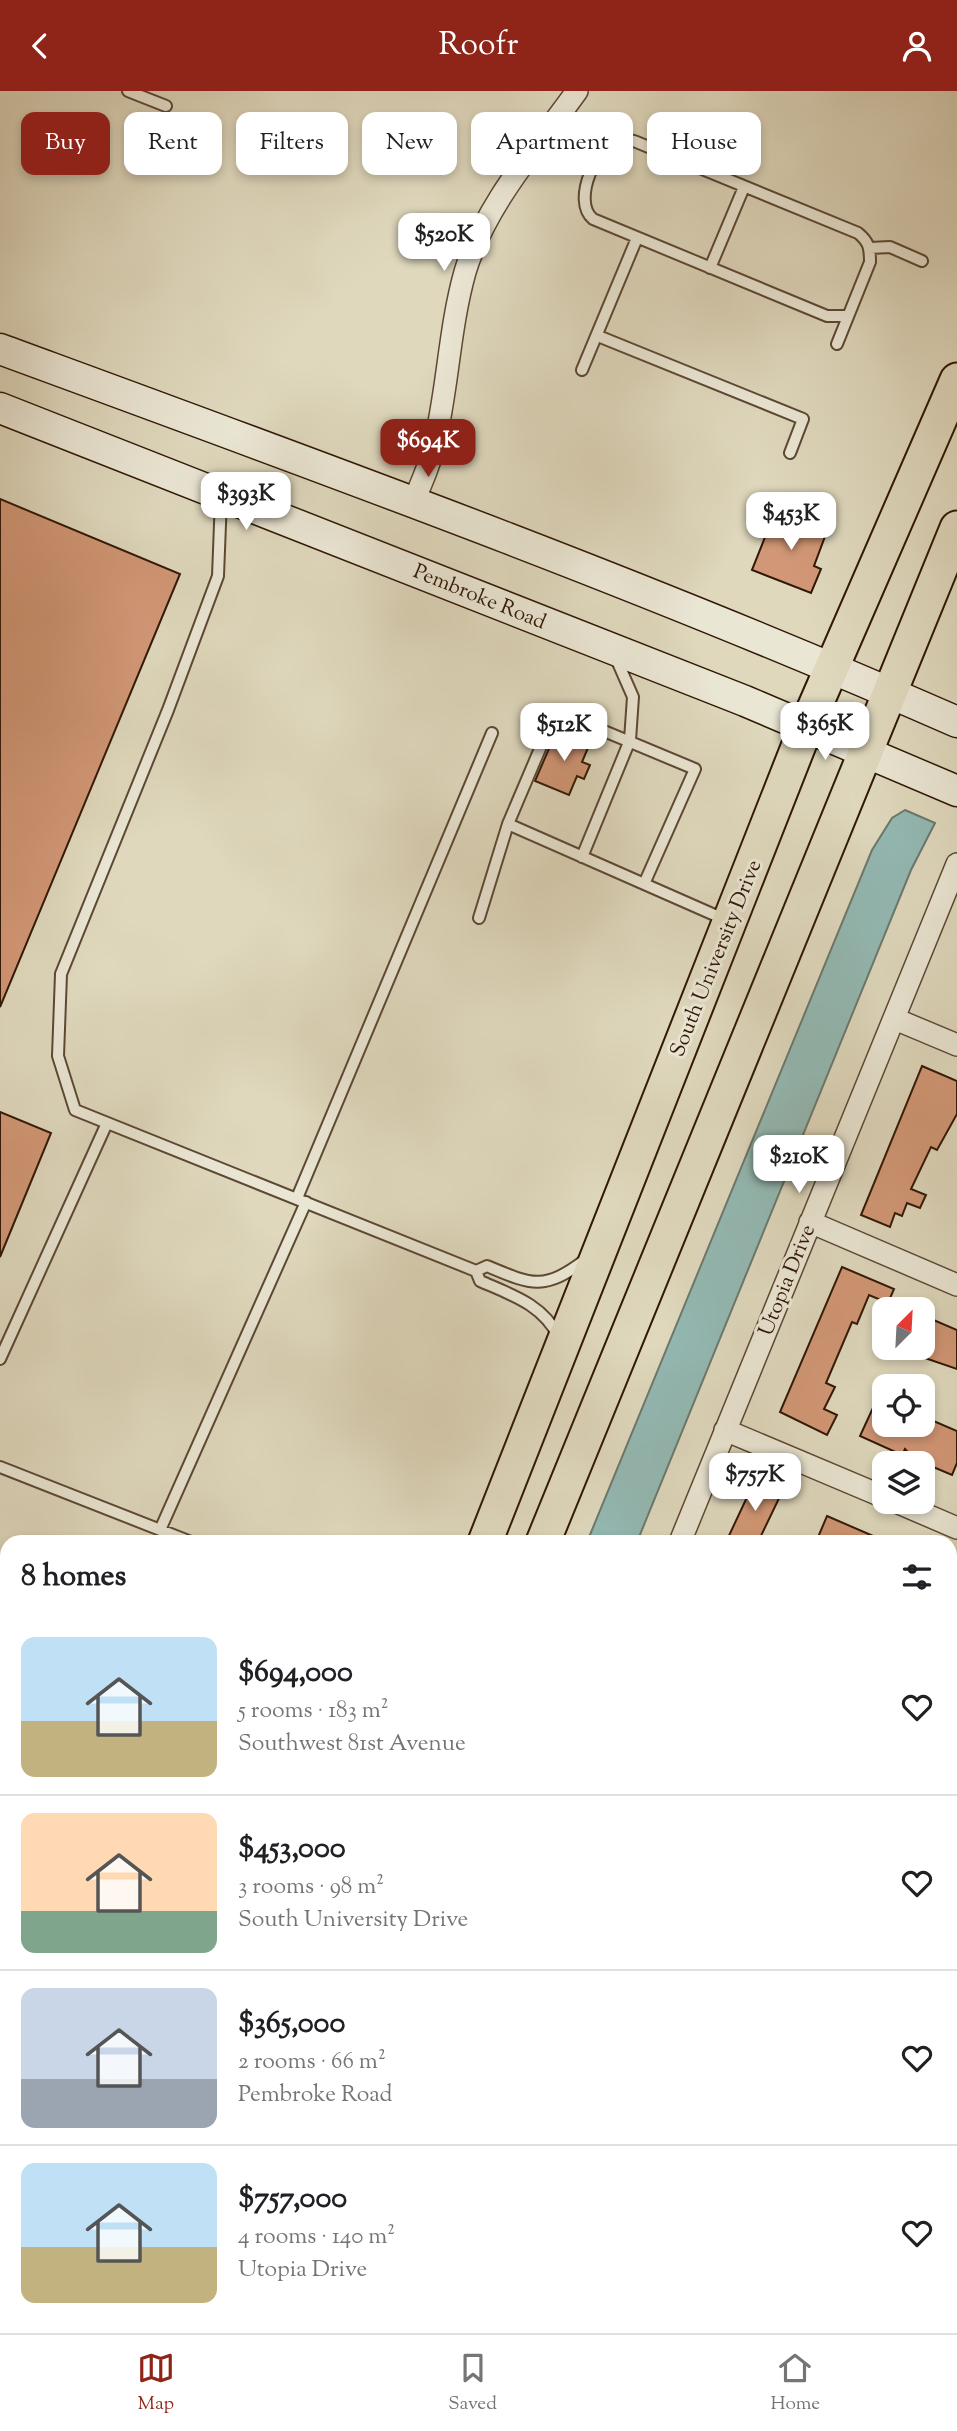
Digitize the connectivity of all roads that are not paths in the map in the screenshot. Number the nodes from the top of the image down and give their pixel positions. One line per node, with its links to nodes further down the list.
1 (128, 91): 3 (lane)
2 (577, 91): 18 (street)
3 (166, 106)
4 (744, 187): 5 (lane); 6 (lane); 8 (lane)
5 (637, 238): 8 (lane); 10 (lane)
6 (870, 248): 7 (lane); 9 (lane)
7 (922, 261)
8 (710, 268): 9 (lane)
9 (846, 316): 11 (lane)
10 (598, 336): 13 (lane); 16 (lane)
11 (837, 344)
12 (0, 349): 18 (main road)
13 (582, 370)
14 (957, 380): 21 (main road, South University Drive)
15 (0, 408): 17 (main road, Pembroke Road)
16 (790, 453)
17 (221, 495): 20 (main road, Pembroke Road); 37 (lane)
18 (414, 501): 21 (main road)
19 (957, 528): 22 (main road)
20 (611, 648): 24 (main road, Pembroke Road); 26 (lane)
21 (835, 668): 22 (main road); 24 (main road, South University Drive)
22 (892, 693): 23 (main road); 27 (main road)
23 (957, 722)
24 (806, 727): 27 (main road, Pembroke Road); 34 (main road, South University Drive)
25 (492, 733): 38 (lane)
26 (630, 740): 29 (lane); 30 (lane); 32 (lane)
27 (863, 752): 28 (main road, Pembroke Road); 55 (main road)
28 (957, 791)
29 (508, 824): 30 (lane); 33 (lane)
30 (582, 857): 32 (lane)
31 (957, 864): 35 (street, Utopia Drive)
32 (645, 884): 34 (lane)
33 (479, 918)
34 (729, 922): 40 (main road, South University Drive)
35 (895, 1019): 36 (street); 39 (street, Utopia Drive)
36 (957, 1045)
37 (107, 1123): 38 (lane); 45 (lane)
38 (302, 1200): 41 (lane); 51 (lane)
39 (810, 1222): 42 (street); 46 (street, Utopia Drive)
40 (600, 1249): 41 (lane); 43 (main road, South University Drive)
41 (476, 1271): 44 (lane)
42 (957, 1285)
43 (577, 1309): 44 (main road, South University Drive); 54 (main road)
44 (563, 1345): 53 (main road, South University Drive)
45 (0, 1359)
46 (725, 1430): 48 (street); 56 (street, Utopia Drive)
47 (0, 1467): 51 (lane)
48 (872, 1492)
49 (924, 1514): 50 (street)
50 (957, 1528)
51 (160, 1530): 52 (lane)
52 (173, 1535)
53 (488, 1535)
54 (511, 1535)
55 (546, 1535)
56 (683, 1535)

